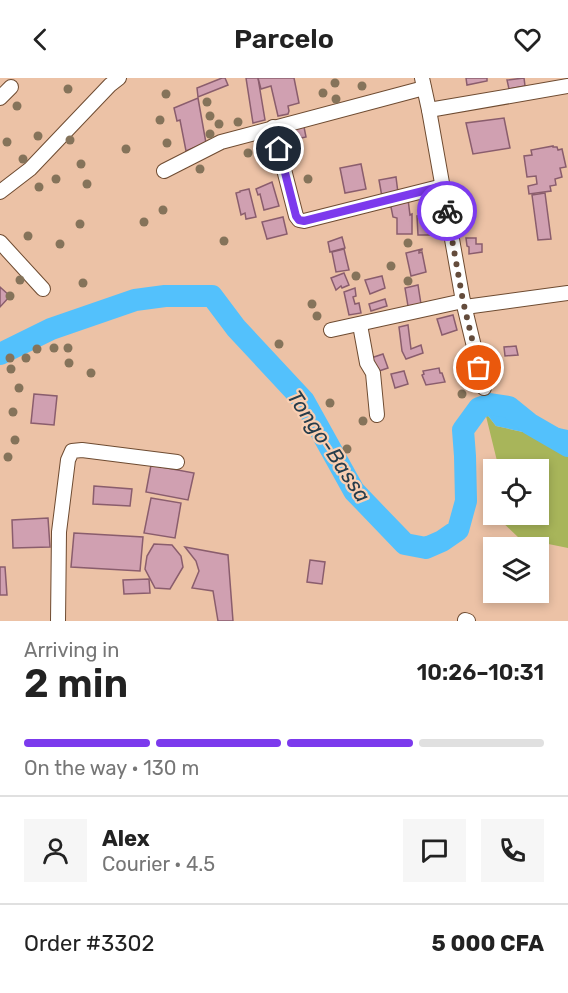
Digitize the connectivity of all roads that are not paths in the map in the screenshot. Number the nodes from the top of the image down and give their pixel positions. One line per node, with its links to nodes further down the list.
1 (119, 78): 10 (street)
2 (423, 83): 6 (street); 7 (street)
3 (568, 86): 6 (street)
4 (11, 87): 5 (street)
5 (0, 98)
6 (429, 111): 9 (street)
7 (273, 127): 8 (street); 9 (street)
8 (164, 171)
9 (443, 186): 14 (street)
10 (0, 192)
11 (0, 242): 12 (street)
12 (43, 289)
13 (568, 293): 14 (street)
14 (464, 304): 15 (street); 17 (street)
15 (360, 325): 16 (street); 18 (street)
16 (331, 330)
17 (484, 388)
18 (377, 414)
19 (177, 462): 20 (street)
20 (58, 621)

